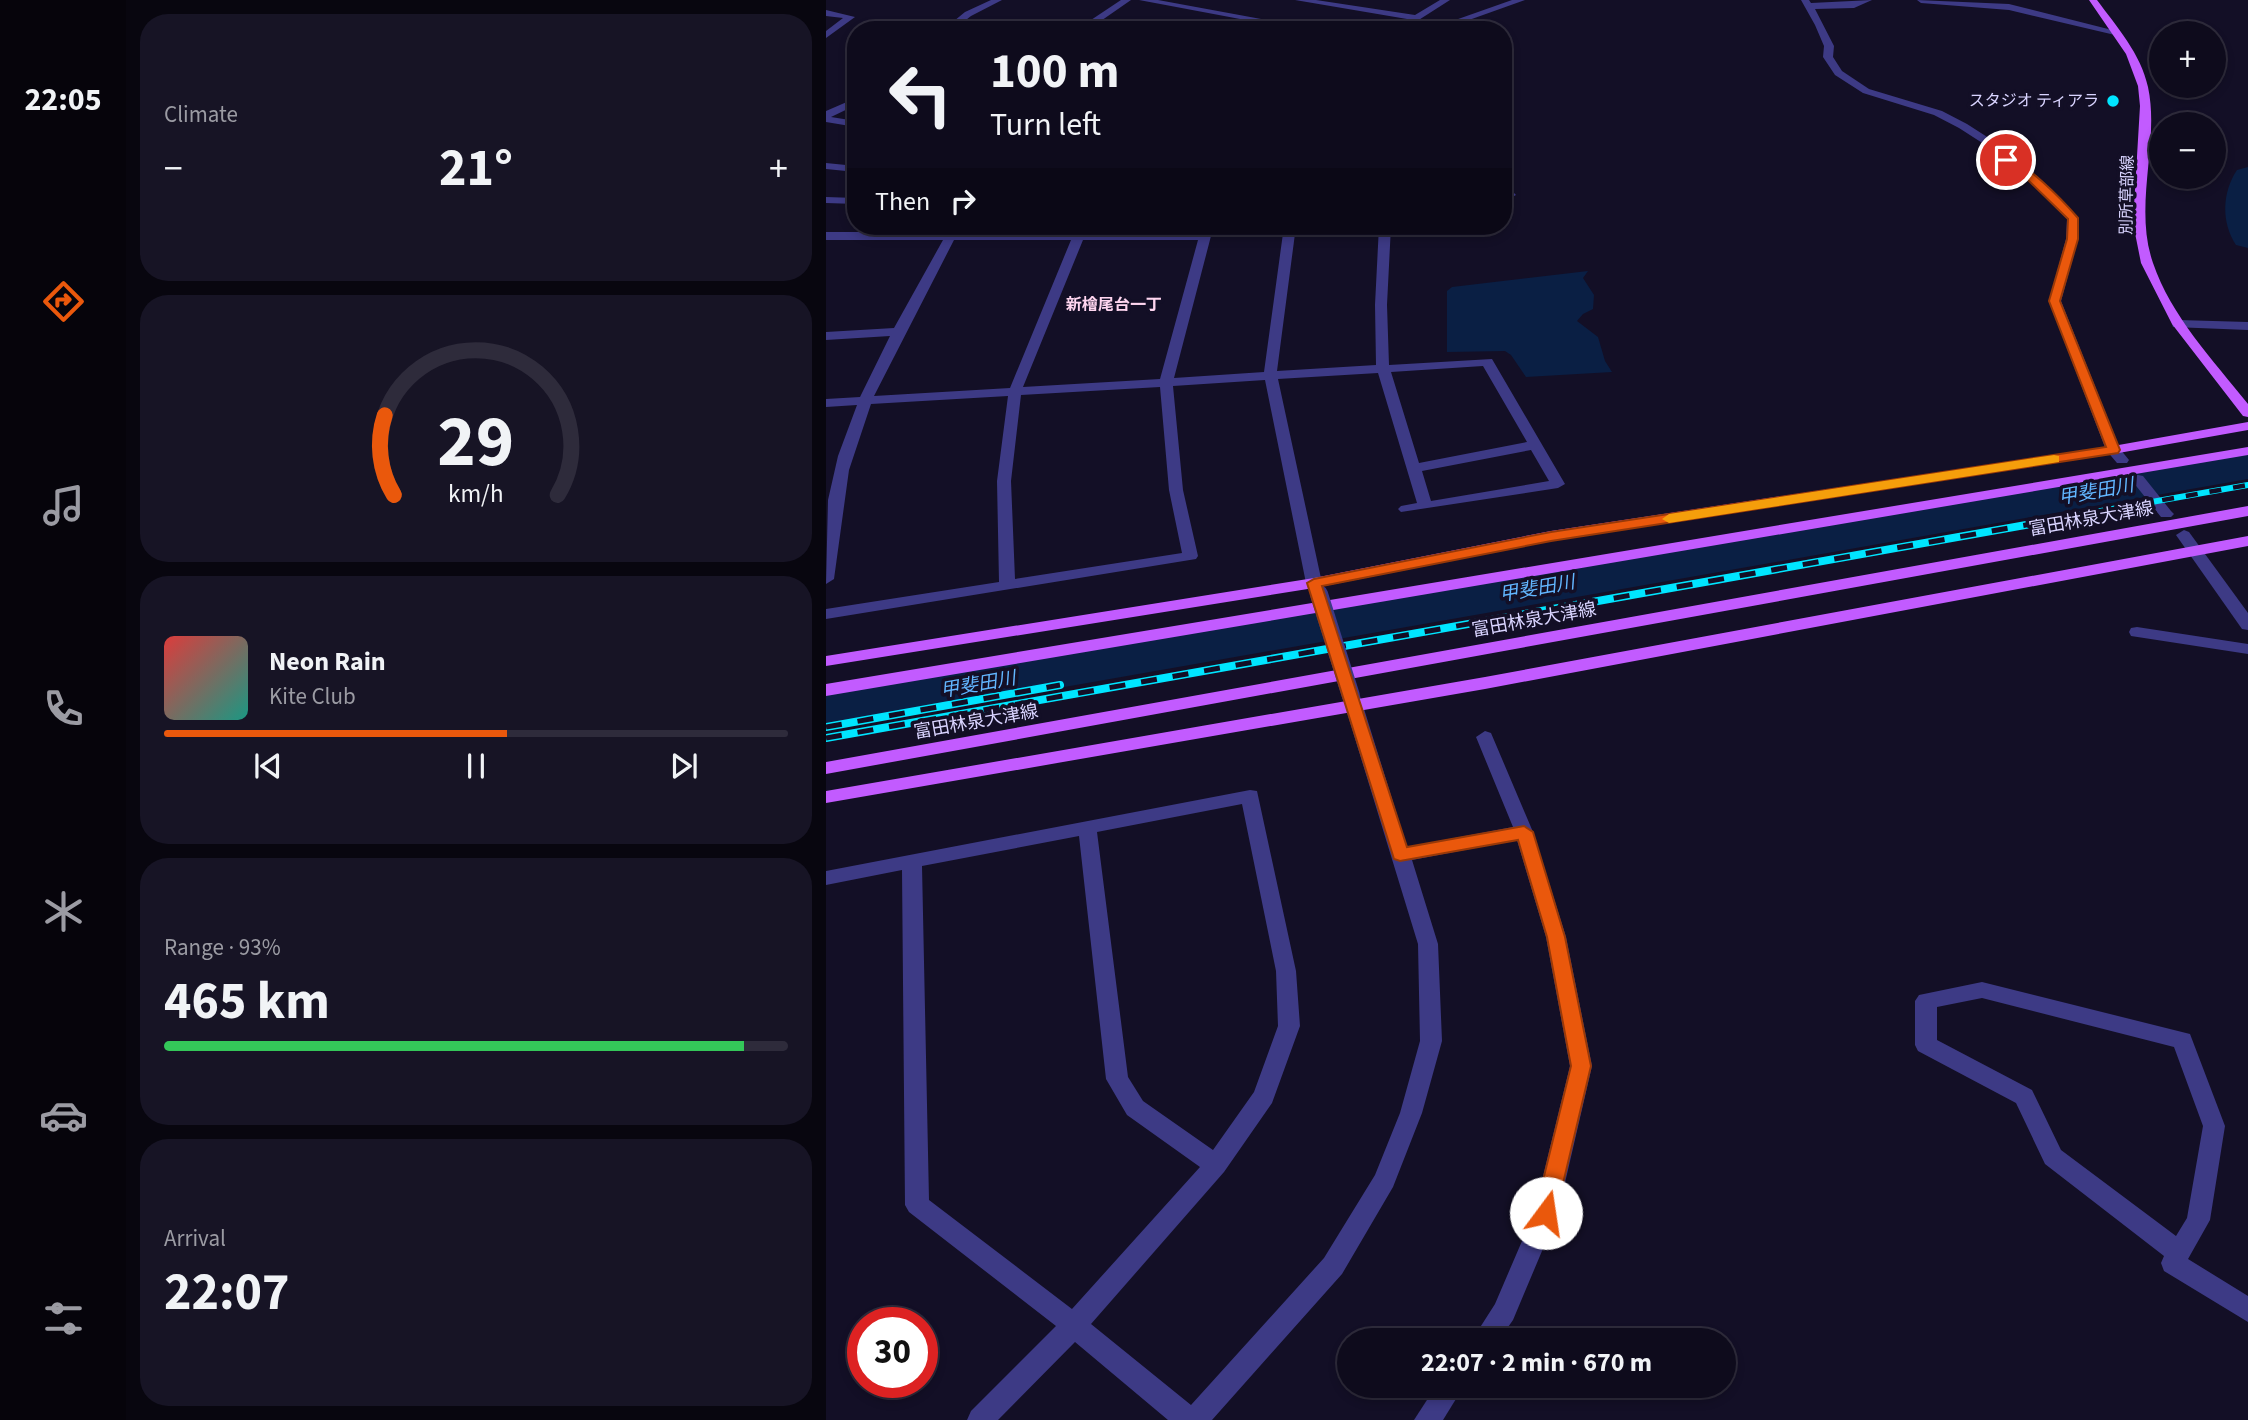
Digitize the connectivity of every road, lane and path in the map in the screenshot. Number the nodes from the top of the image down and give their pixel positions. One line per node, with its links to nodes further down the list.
1 (998, 0): 14 (street)
2 (1127, 0): 15 (street)
3 (1143, 0): 12 (street)
4 (1299, 0): 13 (street)
5 (1446, 0): 13 (street)
6 (1521, 0): 19 (street)
7 (1868, 0): 10 (street)
8 (1921, 0): 20 (street)
9 (2093, 0): 20 (main road, 別所草部線)
10 (1807, 3): 49 (street)
11 (826, 13): 21 (street)
12 (1246, 17): 16 (street); 17 (street)
13 (1416, 18): 18 (street)
14 (959, 21)
15 (1093, 21)
16 (1240, 21)
17 (1268, 21)
18 (1411, 21)
19 (1458, 21)
20 (2115, 32): 35 (main road, 別所草部線)
21 (826, 35)
22 (847, 106): 23 (street)
23 (826, 117): 24 (street)
24 (847, 122)
25 (826, 166): 26 (street)
26 (847, 168)
27 (826, 200): 28 (street)
28 (847, 201)
29 (952, 235): 33 (street)
30 (1289, 235): 40 (street)
31 (1385, 235): 39 (street)
32 (1078, 237): 33 (street); 41 (street); 42 (street)
33 (950, 238): 34 (street); 37 (street)
34 (827, 239)
35 (2178, 324): 36 (street); 45 (main road, 別所草部線)
36 (2248, 326)
37 (896, 332): 38 (street); 43 (street)
38 (826, 336)
39 (1383, 369): 40 (street); 47 (street); 50 (street)
40 (1270, 374): 41 (street); 61 (street)
41 (1166, 381): 42 (street); 60 (street)
42 (1014, 391): 43 (street); 60 (street)
43 (864, 400): 44 (street); 59 (street)
44 (826, 403)
45 (2248, 414)
46 (2248, 426): 49 (main road)
47 (1536, 446): 50 (street); 52 (street)
48 (2248, 451): 51 (main road)
49 (2118, 455): 61 (main road)
50 (1413, 468): 52 (street)
51 (2140, 474): 55 (street); 67 (main road)
52 (1425, 506): 53 (street)
53 (1406, 509)
54 (2248, 511): 56 (main road, 富田林泉大津線)
55 (2166, 514)
56 (2183, 529): 58 (street); 70 (main road, 富田林泉大津線)
57 (2248, 541): 58 (main road)
58 (2197, 551): 63 (street); 68 (main road)
59 (826, 579)
60 (1006, 584): 62 (street)
61 (1317, 589): 66 (main road); 68 (street, bridge)
62 (826, 614)
63 (2248, 625)
64 (2137, 632): 65 (street)
65 (2248, 649)
66 (826, 661)
67 (826, 691)
68 (1352, 702): 71 (main road); 74 (street)
69 (1485, 737): 73 (street)
70 (826, 768)
71 (826, 797)
72 (1087, 827): 75 (street); 77 (street); 77 (street)
73 (1524, 832): 74 (street); 81 (street)
74 (1400, 855): 85 (street)
75 (912, 861): 76 (street); 80 (street)
76 (826, 878)
77 (1216, 1165): 80 (street)
78 (2179, 1253): 78 (street); 79 (street)
79 (2248, 1310)
80 (1074, 1325): 83 (street); 84 (street)
81 (1493, 1328)
82 (1443, 1398): 86 (street)
83 (980, 1420)
84 (1188, 1420)
85 (1195, 1420)
86 (1427, 1420)

